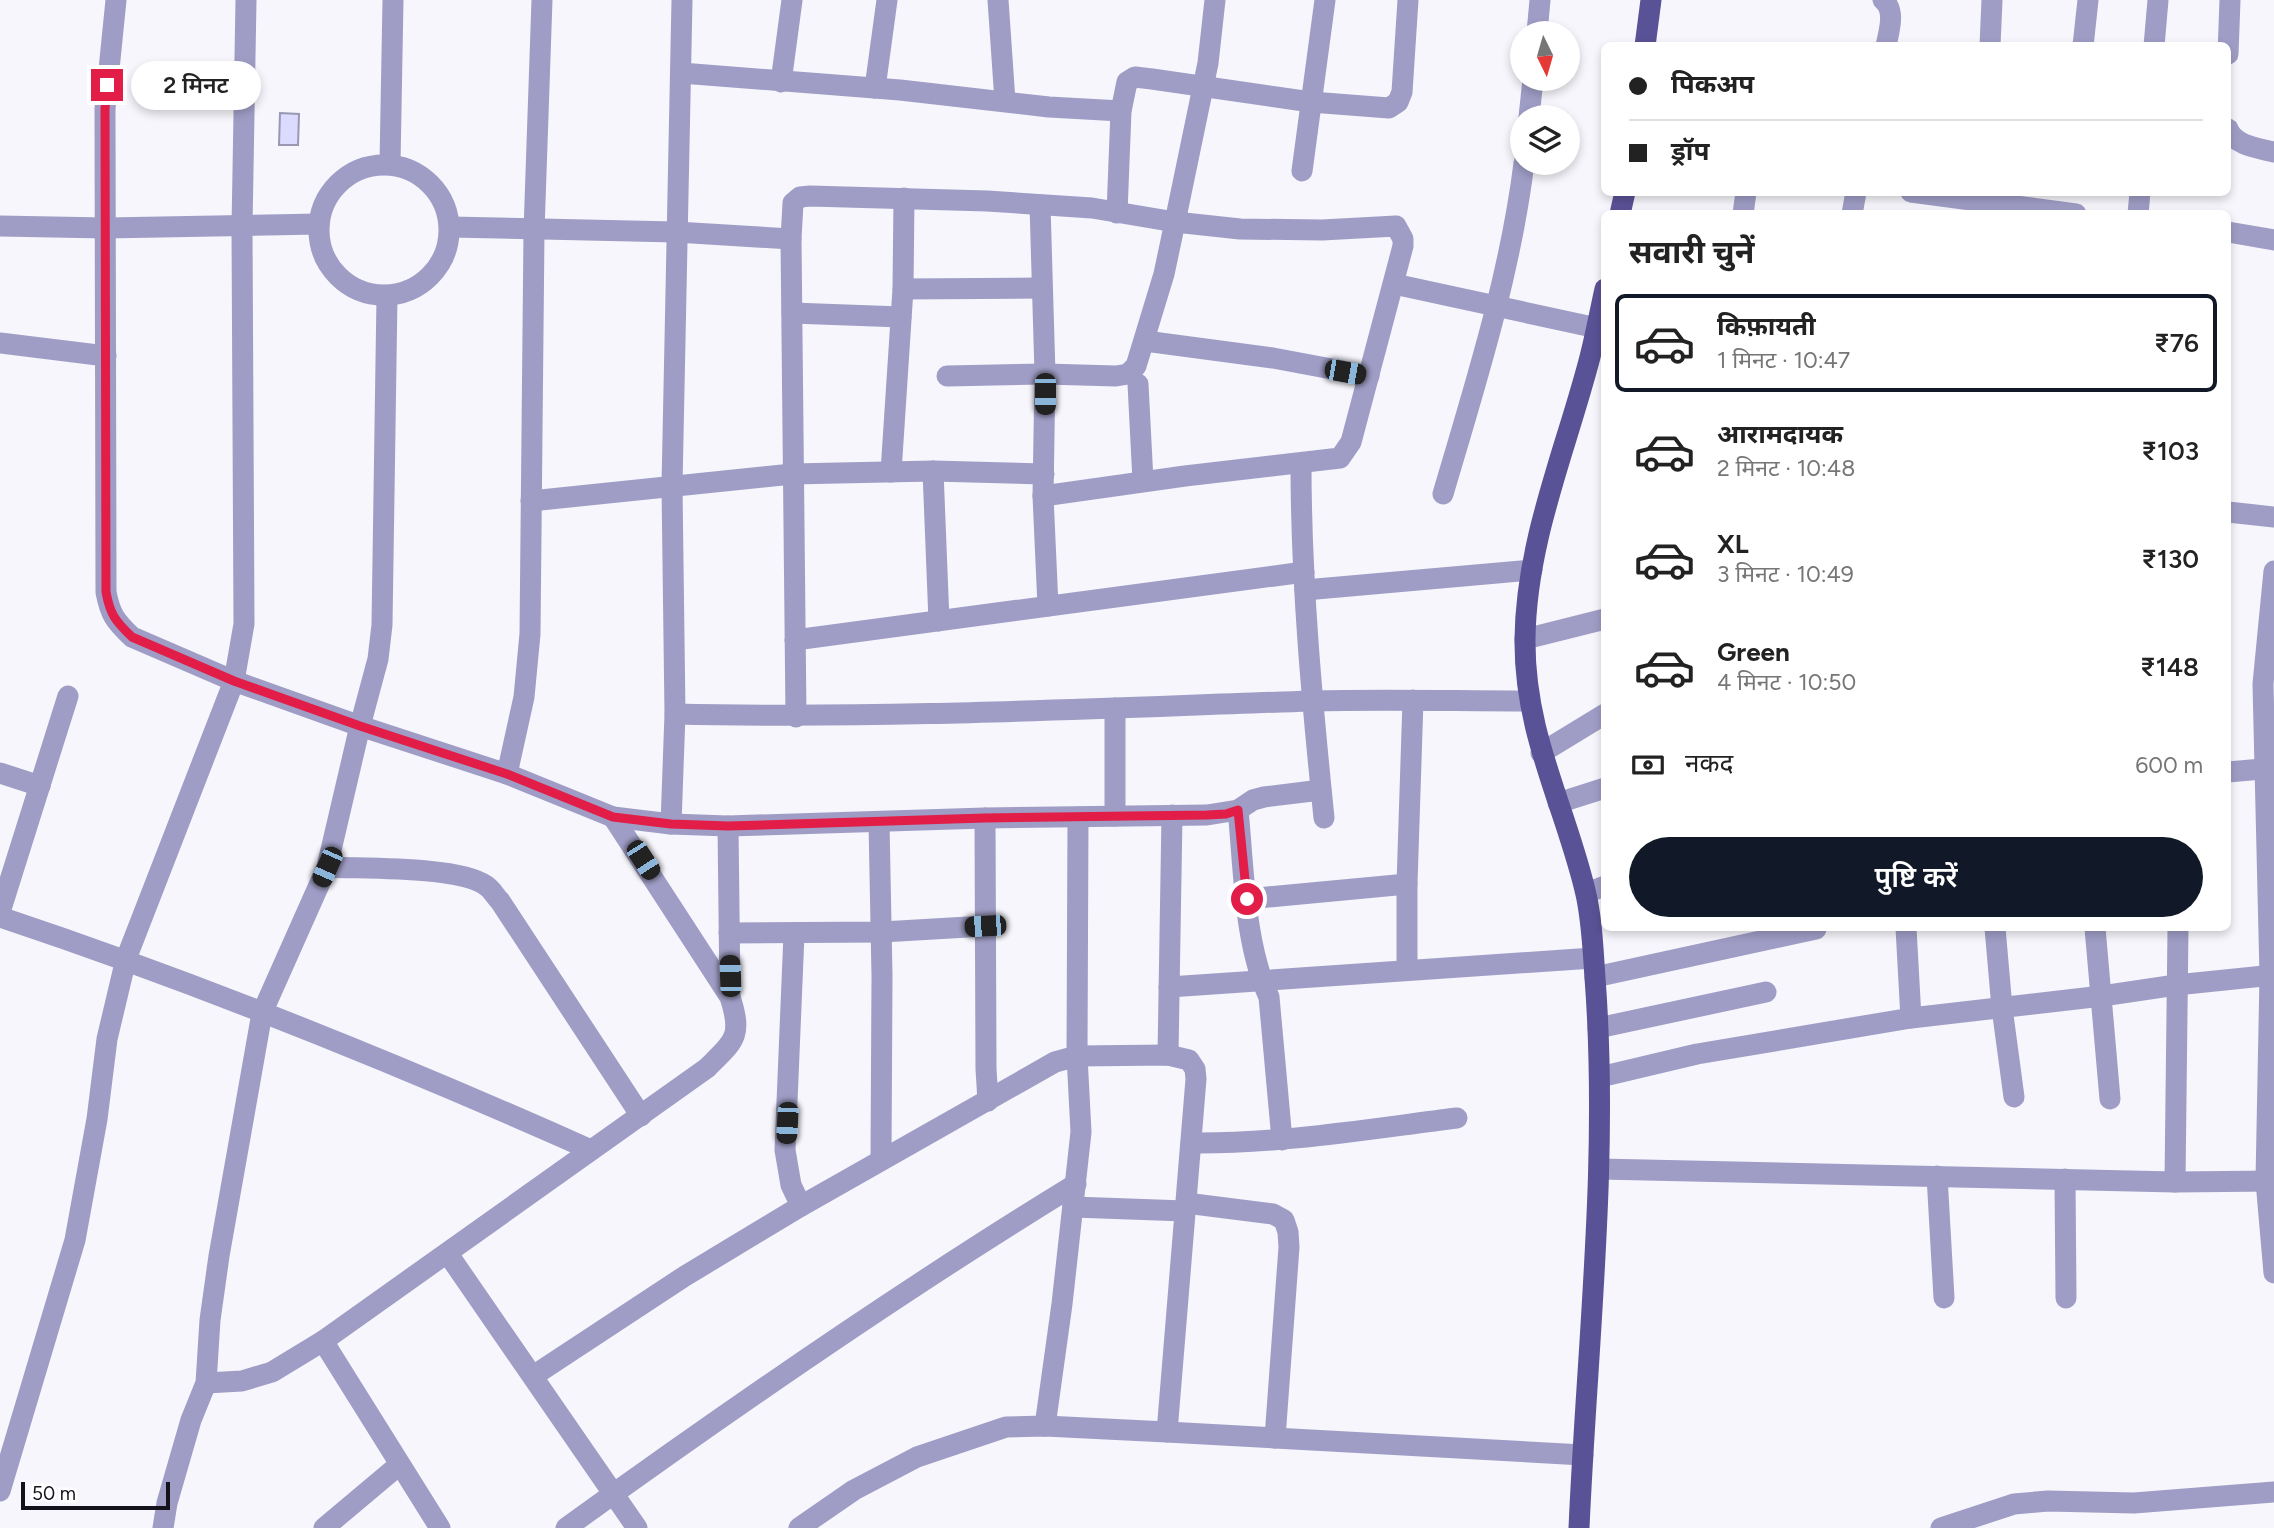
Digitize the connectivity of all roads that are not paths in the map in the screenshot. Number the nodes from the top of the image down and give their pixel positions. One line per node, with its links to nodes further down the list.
1 (116, 0): 50 (street)
2 (246, 0): 48 (street)
3 (393, 0): 35 (street)
4 (542, 0): 51 (street)
5 (682, 0): 26 (street)
6 (792, 0): 27 (street)
7 (887, 0): 29 (street)
8 (998, 0): 30 (street)
9 (1215, 0): 28 (street)
10 (1325, 0): 31 (street)
11 (1408, 0): 31 (street)
12 (1540, 0): 19 (street)
13 (1651, 0): 20 (main road)
14 (1883, 0): 21 (street)
15 (1992, 0): 22 (street)
16 (2088, 0): 23 (street)
17 (2158, 0): 24 (street)
18 (2231, 0): 25 (street)
19 (1538, 21)
20 (1646, 42)
21 (1886, 42)
22 (1990, 42)
23 (2083, 42)
24 (2154, 42)
25 (2229, 42)
26 (681, 73): 27 (street); 52 (street)
27 (781, 82): 29 (street)
28 (1202, 86): 31 (street); 32 (street); 45 (street)
29 (875, 88): 30 (street)
30 (1005, 101): 32 (street)
31 (1311, 102): 36 (street)
32 (1121, 110): 44 (street)
33 (2231, 136): 34 (street)
34 (2274, 152)
35 (390, 164): 46 (street); 49 (street)
36 (1302, 171)
37 (1522, 175): 60 (street)
38 (1924, 196): 42 (street)
39 (1982, 197): 42 (street); 43 (street)
40 (904, 198): 41 (street); 54 (street); 57 (street)
41 (1040, 205): 44 (street); 58 (street)
42 (1957, 206)
43 (2060, 209)
44 (1117, 213): 45 (street)
45 (1175, 222): 56 (street); 65 (street)
46 (319, 224): 48 (street); 59 (street)
47 (0, 226): 50 (street)
48 (243, 227): 50 (street); 93 (street)
49 (450, 227): 51 (street); 59 (street)
50 (106, 228): 68 (street)
51 (534, 231): 52 (street); 82 (street)
52 (676, 232): 54 (street); 79 (street)
53 (2231, 235): 55 (street)
54 (791, 239): 62 (street)
55 (2274, 240)
56 (1394, 284): 60 (street); 71 (street)
57 (903, 289): 58 (street); 63 (street)
58 (1041, 289): 69 (street)
59 (387, 296): 102 (street)
60 (1496, 307): 64 (street); 80 (street)
61 (1601, 308): 64 (main road)
62 (792, 313): 63 (street); 76 (street)
63 (901, 317): 75 (street)
64 (1597, 327): 67 (main road)
65 (1145, 341): 69 (street); 71 (street)
66 (0, 343): 68 (street)
67 (1598, 355): 85 (main road)
68 (106, 356): 93 (street)
69 (1045, 374): 70 (street); 77 (street)
70 (947, 376)
71 (1369, 376): 73 (street)
72 (1138, 384): 78 (street)
73 (1301, 464): 78 (street); 87 (street)
74 (933, 471): 75 (street); 77 (street); 89 (street)
75 (891, 472): 76 (street)
76 (792, 474): 79 (street); 92 (street)
77 (1044, 474): 81 (street)
78 (1143, 481): 81 (street)
79 (672, 486): 82 (street); 99 (street)
80 (1443, 494)
81 (1043, 496): 88 (street)
82 (531, 501): 107 (street)
83 (2231, 512): 84 (street)
84 (2274, 517)
85 (1532, 570): 87 (street); 91 (main road)
86 (2274, 571): 104 (street)
87 (1305, 581): 88 (street); 96 (street)
88 (1048, 606): 89 (street)
89 (939, 621): 92 (street)
90 (1601, 621): 91 (street)
91 (1525, 639): 97 (main road)
92 (795, 640): 100 (street)
93 (234, 681): 102 (street); 136 (street)
94 (68, 696): 108 (street)
95 (1413, 700): 96 (street); 97 (street); 123 (street)
96 (1313, 701): 98 (street); 109 (street)
97 (1529, 701): 103 (main road)
98 (1115, 708): 100 (street); 114 (street)
99 (675, 714): 100 (street); 120 (street)
100 (796, 717)
101 (1601, 717): 103 (street)
102 (360, 726): 107 (street); 122 (street)
103 (1541, 753): 111 (main road)
104 (2270, 768): 105 (street); 139 (street)
105 (2231, 772)
106 (0, 773): 108 (street)
107 (507, 774): 115 (street)
108 (40, 786): 126 (street)
109 (1321, 789): 112 (street); 118 (street)
110 (1601, 789): 111 (street)
111 (1558, 803): 124 (main road)
112 (1238, 810): 113 (street); 125 (street)
113 (1172, 815): 114 (street); 142 (street)
114 (1115, 816): 116 (street)
115 (613, 817): 120 (street); 145 (street)
116 (1078, 817): 117 (street); 151 (street)
117 (985, 818): 119 (street); 127 (street)
118 (1324, 818)
119 (879, 822): 121 (street); 133 (street)
120 (671, 824): 121 (street)
121 (728, 826): 134 (street)
122 (327, 867): 147 (street); 156 (street)
123 (1407, 884): 125 (street); 138 (street)
124 (1595, 890): 137 (main road)
125 (1247, 899): 140 (street)
126 (0, 914): 136 (street)
127 (985, 926): 133 (street); 155 (street)
128 (1804, 931): 137 (street)
129 (1906, 931): 148 (street)
130 (1996, 931): 146 (street)
131 (2095, 931): 144 (street)
132 (2178, 931): 141 (street)
133 (882, 932): 135 (street); 161 (street)
134 (729, 933): 135 (street); 145 (street)
135 (794, 934): 168 (street)
136 (125, 959): 147 (street); 183 (street)
137 (1594, 967): 138 (street); 149 (main road)
138 (1407, 970): 140 (street)
139 (2272, 975): 141 (street); 165 (street)
140 (1261, 981): 142 (street); 158 (street)
141 (2176, 985): 144 (street); 166 (street)
142 (1169, 987): 150 (street)
143 (1766, 992): 149 (street)
144 (2102, 996): 146 (street); 154 (street)
145 (730, 997): 156 (street)
146 (2002, 1008): 148 (street); 153 (street)
147 (262, 1013): 160 (street); 177 (street)
148 (1910, 1018): 152 (street)
149 (1598, 1028): 152 (main road)
150 (1168, 1055): 151 (street); 159 (street)
151 (1077, 1056): 155 (street); 167 (street)
152 (1600, 1077): 162 (main road)
153 (2014, 1097)
154 (2110, 1099)
155 (988, 1101): 161 (street)
156 (641, 1115): 160 (street)
157 (1457, 1118): 158 (street)
158 (1282, 1140): 159 (street)
159 (1191, 1143): 170 (street)
160 (591, 1150): 171 (street)
161 (881, 1159): 168 (street)
162 (1600, 1169): 163 (street); 181 (main road)
163 (1937, 1177): 164 (street); 173 (street)
164 (2065, 1180): 166 (street); 174 (street)
165 (2270, 1181): 166 (street); 172 (street)
166 (2175, 1182)
167 (1076, 1184): 169 (street); 185 (street)
168 (801, 1206): 176 (street)
169 (1073, 1207): 170 (street); 178 (street)
170 (1186, 1207): 179 (street); 180 (street)
171 (448, 1254): 175 (street); 176 (street)
172 (2274, 1273)
173 (1944, 1298)
174 (2067, 1298)
175 (323, 1341): 177 (street); 182 (street)
176 (533, 1376): 185 (street)
177 (206, 1383): 186 (street)
178 (1045, 1426): 179 (street); 191 (street)
179 (1167, 1432): 180 (street)
180 (1275, 1438): 181 (street)
181 (1583, 1455): 192 (main road)
182 (399, 1465): 187 (street); 188 (street)
183 (0, 1491)
184 (2274, 1492): 193 (street)
185 (614, 1493): 189 (street); 190 (street)
186 (163, 1528)
187 (324, 1528)
188 (440, 1528)
189 (566, 1528)
190 (637, 1528)
191 (799, 1528)
192 (1580, 1528)
193 (1941, 1528)

